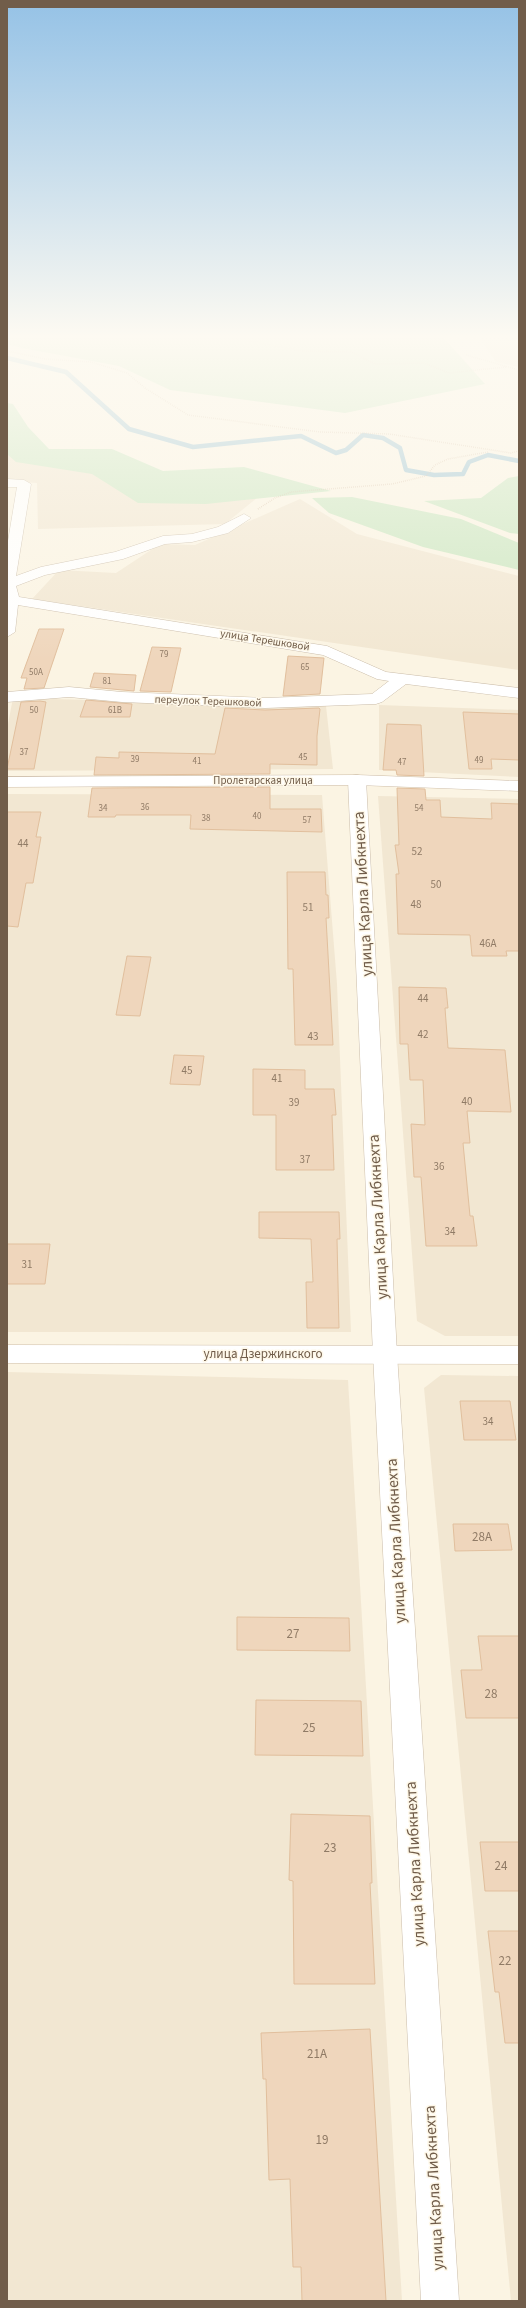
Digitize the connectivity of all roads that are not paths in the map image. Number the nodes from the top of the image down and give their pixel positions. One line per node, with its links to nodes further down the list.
1 (7, 484): 3 (street)
2 (244, 518): 3 (street)
3 (9, 594): 4 (street); 5 (street, улица Терешковой)
4 (7, 632)
5 (402, 678): 6 (street, улица Терешковой); 7 (street, переулок Терешковой)
6 (519, 693)
7 (7, 697)
8 (357, 780): 9 (street, Пролетарская улица); 10 (street, Пролетарская улица); 12 (street, улица Карла Либкнехта)
9 (7, 782)
10 (519, 786)
11 (7, 1354): 12 (street, улица Дзержинского)
12 (385, 1354): 13 (street, улица Дзержинского); 14 (street, улица Карла Либкнехта)
13 (519, 1355)
14 (440, 2301)

